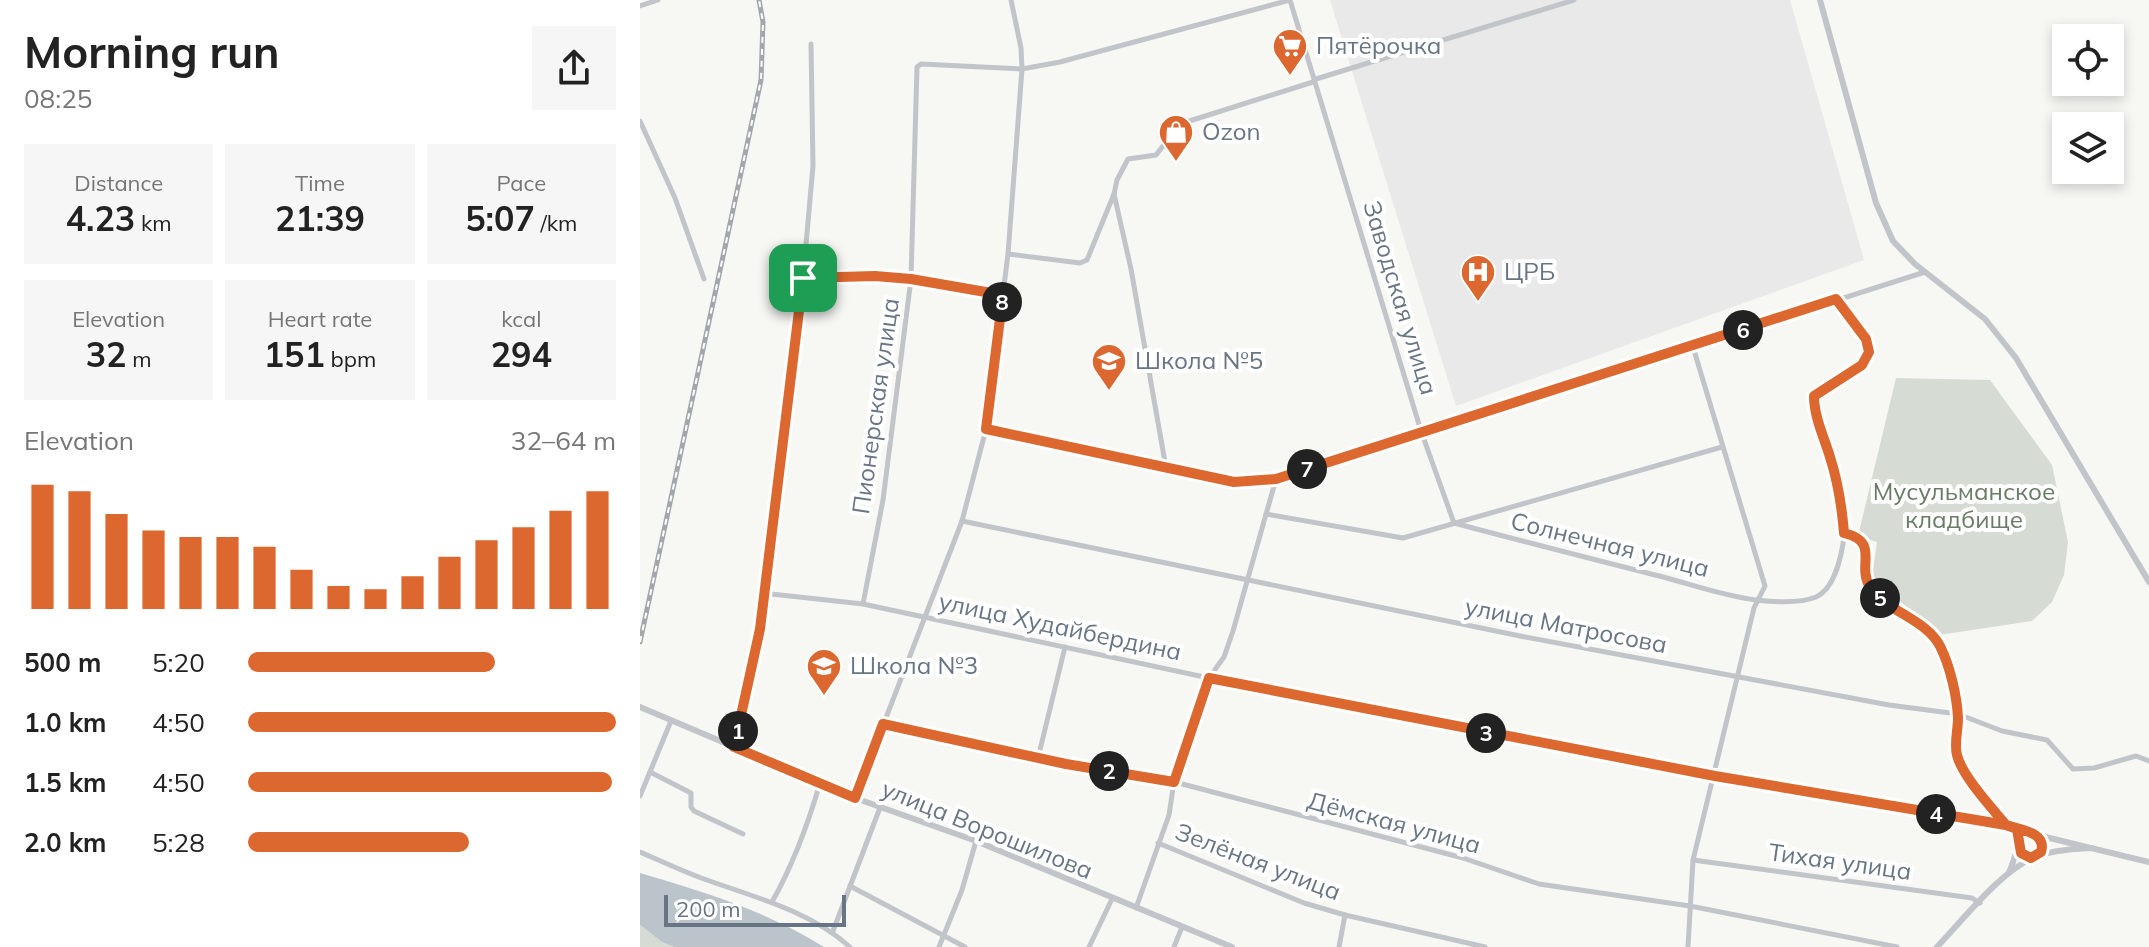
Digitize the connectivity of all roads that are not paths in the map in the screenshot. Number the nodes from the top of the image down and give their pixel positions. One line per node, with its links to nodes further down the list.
1 (658, 0): 6 (street)
2 (1011, 0): 8 (street)
3 (1290, 0): 8 (street); 9 (street, Заводская улица)
4 (1574, 0): 9 (street)
5 (1820, 0): 13 (street)
6 (640, 6)
7 (811, 44): 14 (street)
8 (1022, 69): 12 (street); 16 (street, Пионерская улица)
9 (1314, 80): 11 (street); 21 (street, Заводская улица)
10 (640, 121): 15 (street)
11 (1114, 194): 12 (street); 23 (street)
12 (1008, 254): 17 (street)
13 (1926, 271): 18 (street); 30 (street)
14 (803, 278): 16 (street); 31 (street)
15 (704, 279)
16 (911, 279): 17 (street); 33 (street, Пионерская улица)
17 (1003, 295): 20 (street)
18 (1836, 299): 19 (street); 28 (street)
19 (1693, 347): 21 (street); 22 (street)
20 (986, 429): 23 (street); 26 (street)
21 (1421, 431): 24 (street); 27 (street, Заводская улица)
22 (1722, 447): 27 (street); 32 (street)
23 (1166, 468): 24 (street)
24 (1276, 479): 25 (street)
25 (1266, 514): 27 (street); 29 (street)
26 (962, 521): 29 (street, улица Матросова); 34 (street)
27 (1454, 523): 32 (street, Солнечная улица)
28 (1844, 533): 32 (street, Солнечная улица); 39 (street)
29 (1248, 582): 36 (street, улица Матросова); 37 (street)
30 (2149, 582)
31 (762, 593): 33 (street, улица Худайбердина); 42 (street)
32 (1758, 600): 36 (street)
33 (863, 604): 34 (street, улица Худайбердина)
34 (925, 616): 35 (street, улица Худайбердина); 41 (street)
35 (1065, 647): 37 (street, улица Худайбердина); 43 (street)
36 (1739, 676): 39 (street, улица Матросова); 46 (street)
37 (1209, 678): 46 (street, улица Худайбердина); 47 (street)
38 (640, 707): 40 (street, улица Ворошилова)
39 (1958, 714): 44 (street, улица Матросова); 52 (street)
40 (671, 721): 42 (street, улица Ворошилова); 45 (street)
41 (883, 724): 43 (street, Дёмская улица); 50 (street)
42 (734, 747): 48 (street, улица Ворошилова)
43 (1038, 758): 47 (street, Дёмская улица)
44 (2149, 761)
45 (650, 772): 49 (street); 54 (street)
46 (1715, 776): 52 (street, улица Худайбердина); 62 (street)
47 (1174, 782): 57 (street); 69 (street, Дёмская улица)
48 (820, 783): 50 (street, улица Ворошилова); 67 (street)
49 (640, 796)
50 (855, 798): 51 (street, улица Ворошилова)
51 (881, 805): 56 (street, улица Ворошилова); 65 (street)
52 (2006, 825): 53 (street, улица Худайбердина)
53 (2017, 829): 55 (street, улица Худайбердина); 58 (street)
54 (743, 834)
55 (2033, 834): 58 (street); 59 (street, улица Худайбердина); 61 (street)
56 (976, 841): 66 (street, улица Ворошилова); 74 (street)
57 (1158, 843): 70 (street); 71 (street, Зелёная улица)
58 (2019, 846): 61 (street); 64 (street)
59 (2092, 848): 61 (street); 63 (street, улица Худайбердина)
60 (640, 852): 67 (street)
61 (2035, 857): 64 (street)
62 (1693, 860): 68 (street, Тихая улица); 69 (street)
63 (2149, 862)
64 (2007, 875): 68 (street)
65 (850, 886): 73 (street); 74 (street)
66 (1112, 899): 70 (street, улица Ворошилова); 78 (street)
67 (772, 902): 73 (street)
68 (1980, 903): 85 (street)
69 (1690, 906): 83 (street); 84 (street, Дёмская улица)
70 (1136, 909): 72 (street, улица Ворошилова)
71 (1345, 915): 81 (street); 82 (street, Зелёная улица)
72 (1182, 927): 79 (street); 80 (street, улица Ворошилова)
73 (833, 931): 75 (street)
74 (943, 936): 76 (street); 77 (street)
75 (850, 947)
76 (939, 947)
77 (965, 947)
78 (1089, 947)
79 (1174, 947)
80 (1232, 947)
81 (1339, 947)
82 (1485, 947)
83 (1688, 947)
84 (1897, 947)
85 (1937, 947)

